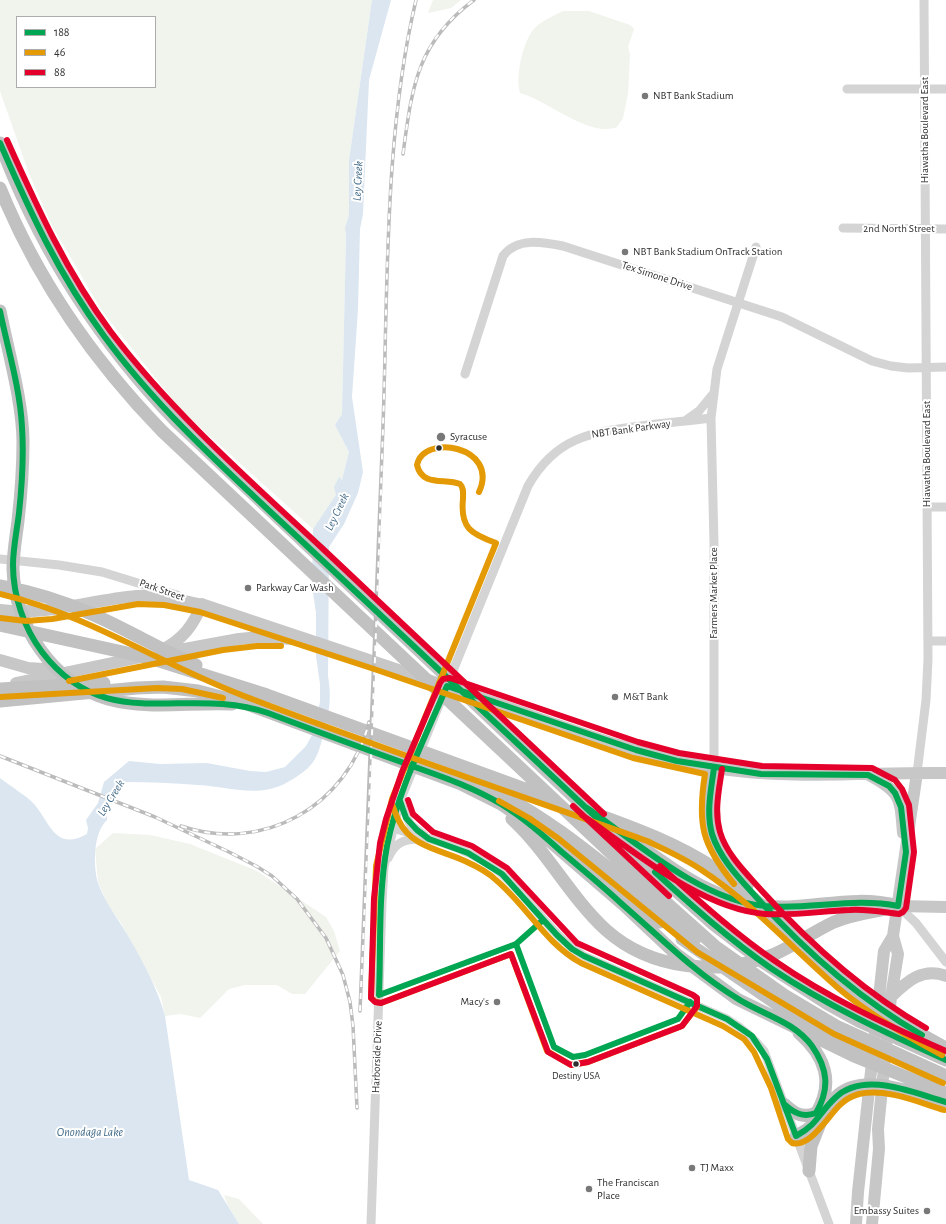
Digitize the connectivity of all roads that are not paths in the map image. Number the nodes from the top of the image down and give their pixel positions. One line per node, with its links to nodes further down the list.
1 (924, 0): 3 (street, Hiawatha Boulevard East)
2 (847, 89): 3 (street)
3 (925, 89): 4 (street); 8 (street, Hiawatha Boulevard East)
4 (946, 89)
5 (0, 143): 47 (highway)
6 (0, 188): 59 (highway)
7 (843, 228): 8 (street, 2nd North Street)
8 (925, 229): 9 (street, 2nd North Street); 13 (street, Hiawatha Boulevard East)
9 (946, 229)
10 (756, 247): 11 (street, NBT Bank Parkway)
11 (738, 303): 13 (street, Tex Simone Drive); 15 (street, Tex Simone Drive); 16 (street, NBT Bank Parkway)
12 (0, 312): 39 (highway)
13 (926, 366): 14 (street, Tex Simone Drive); 19 (street, Hiawatha Boulevard East)
14 (946, 367)
15 (465, 374)
16 (713, 392): 17 (street, NBT Bank Parkway); 18 (street, NBT Bank Parkway)
17 (711, 418): 18 (street, NBT Bank Parkway); 40 (street, Farmers Market Place)
18 (684, 421): 36 (street, NBT Bank Parkway)
19 (927, 507): 20 (street); 29 (street, Hiawatha Boulevard East)
20 (946, 507)
21 (0, 559): 25 (street, Park Street)
22 (0, 582): 24 (highway)
23 (0, 586): 24 (highway)
24 (35, 593): 31 (highway)
25 (202, 604): 26 (main road); 28 (main road, Park Street); 31 (main road)
26 (0, 610)
27 (0, 625): 33 (highway)
28 (312, 641): 31 (main road); 36 (main road, Park Street)
29 (928, 641): 30 (street); 42 (street, Hiawatha Boulevard East)
30 (946, 641)
31 (150, 649): 33 (highway); 34 (main road)
32 (0, 660): 34 (main road)
33 (184, 664): 39 (highway)
34 (101, 665): 35 (main road)
35 (0, 686)
36 (447, 686): 40 (main road, Park Street); 46 (street, Harborside Drive)
37 (0, 689): 39 (highway)
38 (0, 701): 39 (highway)
39 (264, 703): 41 (highway)
40 (714, 768): 44 (main road, Park Street); 55 (highway)
41 (450, 771): 45 (highway); 55 (highway); 59 (highway)
42 (917, 773): 43 (main road, Park Street); 44 (main road, Park Street); 51 (main road, Hiawatha Boulevard East)
43 (946, 773)
44 (868, 775): 51 (main road)
45 (481, 793): 50 (highway); 53 (highway)
46 (400, 801): 48 (street, Harborside Drive); 49 (street)
47 (586, 808): 53 (highway); 62 (highway)
48 (392, 828): 49 (street); 52 (street, Harborside Drive)
49 (429, 839): 52 (street); 67 (street)
50 (555, 845): 60 (highway); 64 (highway)
51 (906, 852): 53 (main road, Hiawatha Boulevard East)
52 (384, 867): 71 (street, Harborside Drive)
53 (898, 906): 54 (main road); 56 (street); 58 (main road, Hiawatha Boulevard East)
54 (946, 907)
55 (782, 926): 61 (highway)
56 (946, 962)
57 (946, 976): 58 (main road)
58 (886, 995): 73 (main road); 74 (main road)
59 (787, 997): 63 (highway)
60 (786, 1023): 65 (highway); 68 (highway)
61 (946, 1048)
62 (946, 1060)
63 (946, 1076)
64 (946, 1080)
65 (946, 1093)
66 (946, 1102): 68 (highway)
67 (784, 1104): 68 (highway); 69 (street)
68 (820, 1114): 69 (highway); 70 (highway)
69 (795, 1134): 70 (street)
70 (809, 1171): 72 (street)
71 (371, 1224)
72 (829, 1224)
73 (856, 1224)
74 (872, 1224)

